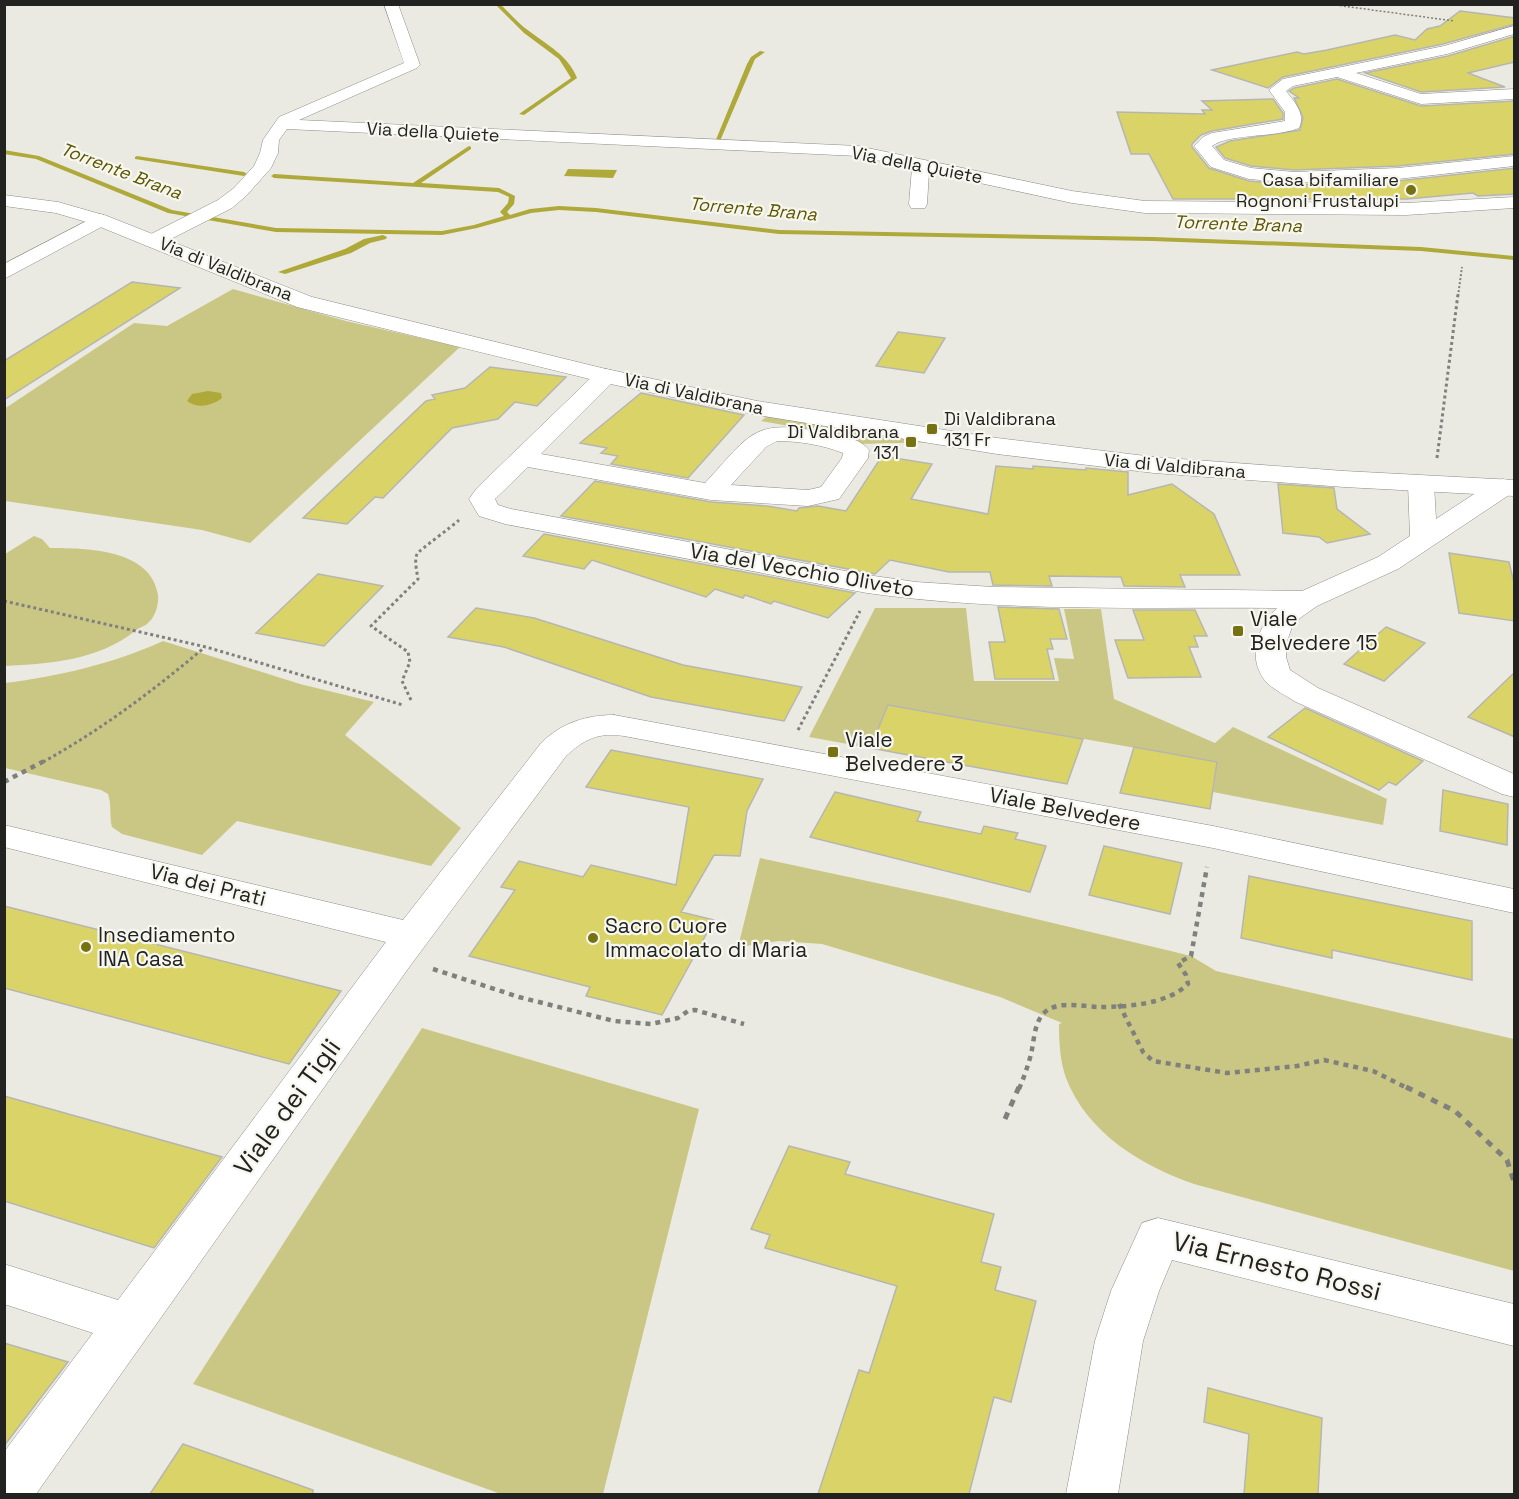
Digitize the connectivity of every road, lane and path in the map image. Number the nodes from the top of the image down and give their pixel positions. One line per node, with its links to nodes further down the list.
1 (391, 4): 7 (street)
2 (1328, 4): 3 (path)
3 (1456, 22)
4 (1515, 30): 5 (street)
5 (1338, 72): 6 (street); 8 (street)
6 (1515, 94)
7 (282, 124): 9 (street, Via della Quiete); 14 (street)
8 (1515, 161)
9 (921, 164): 11 (street, Via della Quiete); 12 (street)
10 (4, 200): 13 (street, Via di Valdibrana)
11 (1515, 203)
12 (918, 204)
13 (100, 220): 14 (street, Via di Valdibrana); 16 (street)
14 (154, 240): 17 (street, Via di Valdibrana)
15 (1462, 267): 19 (path)
16 (8, 271)
17 (606, 376): 18 (street, Via del Vecchio Oliveto); 19 (street, Via di Valdibrana)
18 (521, 458): 21 (street); 24 (street, Via del Vecchio Oliveto)
19 (1433, 484): 20 (street, Via di Valdibrana); 23 (street)
20 (1509, 487): 23 (street)
21 (711, 492): 21 (street)
22 (438, 538): 28 (path)
23 (1424, 541): 25 (street)
24 (874, 585): 25 (street, Via del Vecchio Oliveto); 31 (path)
25 (1307, 600): 33 (street)
26 (4, 601): 27 (path)
27 (206, 647): 29 (path); 32 (path)
28 (411, 700)
29 (403, 705)
30 (579, 730): 31 (street, Viale Belvedere); 37 (street, Viale dei Tigli)
31 (784, 757): 35 (street, Viale Belvedere)
32 (4, 783)
33 (1515, 787)
34 (5, 836): 37 (street, Via dei Prati)
35 (1213, 837): 36 (street, Viale Belvedere); 38 (path)
36 (1515, 901)
37 (404, 946): 39 (path); 43 (street, Viale dei Tigli)
38 (1119, 1004): 40 (path); 41 (path)
39 (744, 1024)
40 (1005, 1119)
41 (1515, 1182)
42 (4, 1284): 43 (street)
43 (129, 1324): 45 (street, Viale dei Tigli)
44 (1515, 1325): 46 (street, Via Ernesto Rossi)
45 (5, 1494)
46 (1092, 1494)

